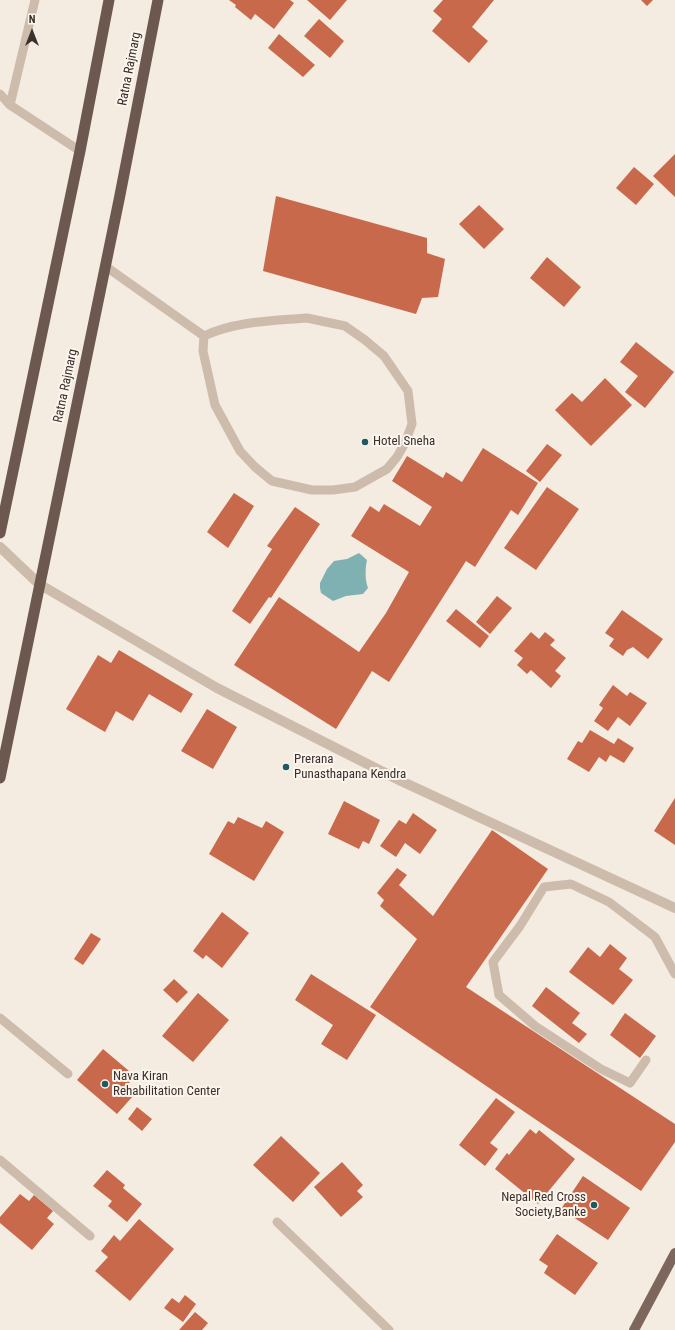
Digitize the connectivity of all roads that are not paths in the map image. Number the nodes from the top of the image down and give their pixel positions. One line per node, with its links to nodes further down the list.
1 (35, 0): 5 (lane)
2 (109, 0): 6 (highway)
3 (158, 0): 7 (highway, Ratna Rajmarg)
4 (0, 94): 5 (lane)
5 (10, 105): 6 (lane)
6 (80, 151): 9 (highway)
7 (105, 266): 8 (lane); 11 (highway, Ratna Rajmarg)
8 (204, 336): 8 (lane)
9 (0, 533)
10 (0, 547): 11 (street)
11 (39, 584): 12 (highway, Ratna Rajmarg); 13 (street)
12 (0, 778)
13 (675, 908)
14 (675, 974): 16 (lane)
15 (0, 1018): 17 (lane)
16 (646, 1060)
17 (68, 1074)
18 (0, 1160): 20 (lane)
19 (277, 1222): 22 (lane)
20 (90, 1236)
21 (675, 1253): 23 (main road)
22 (389, 1330)
23 (634, 1330)

